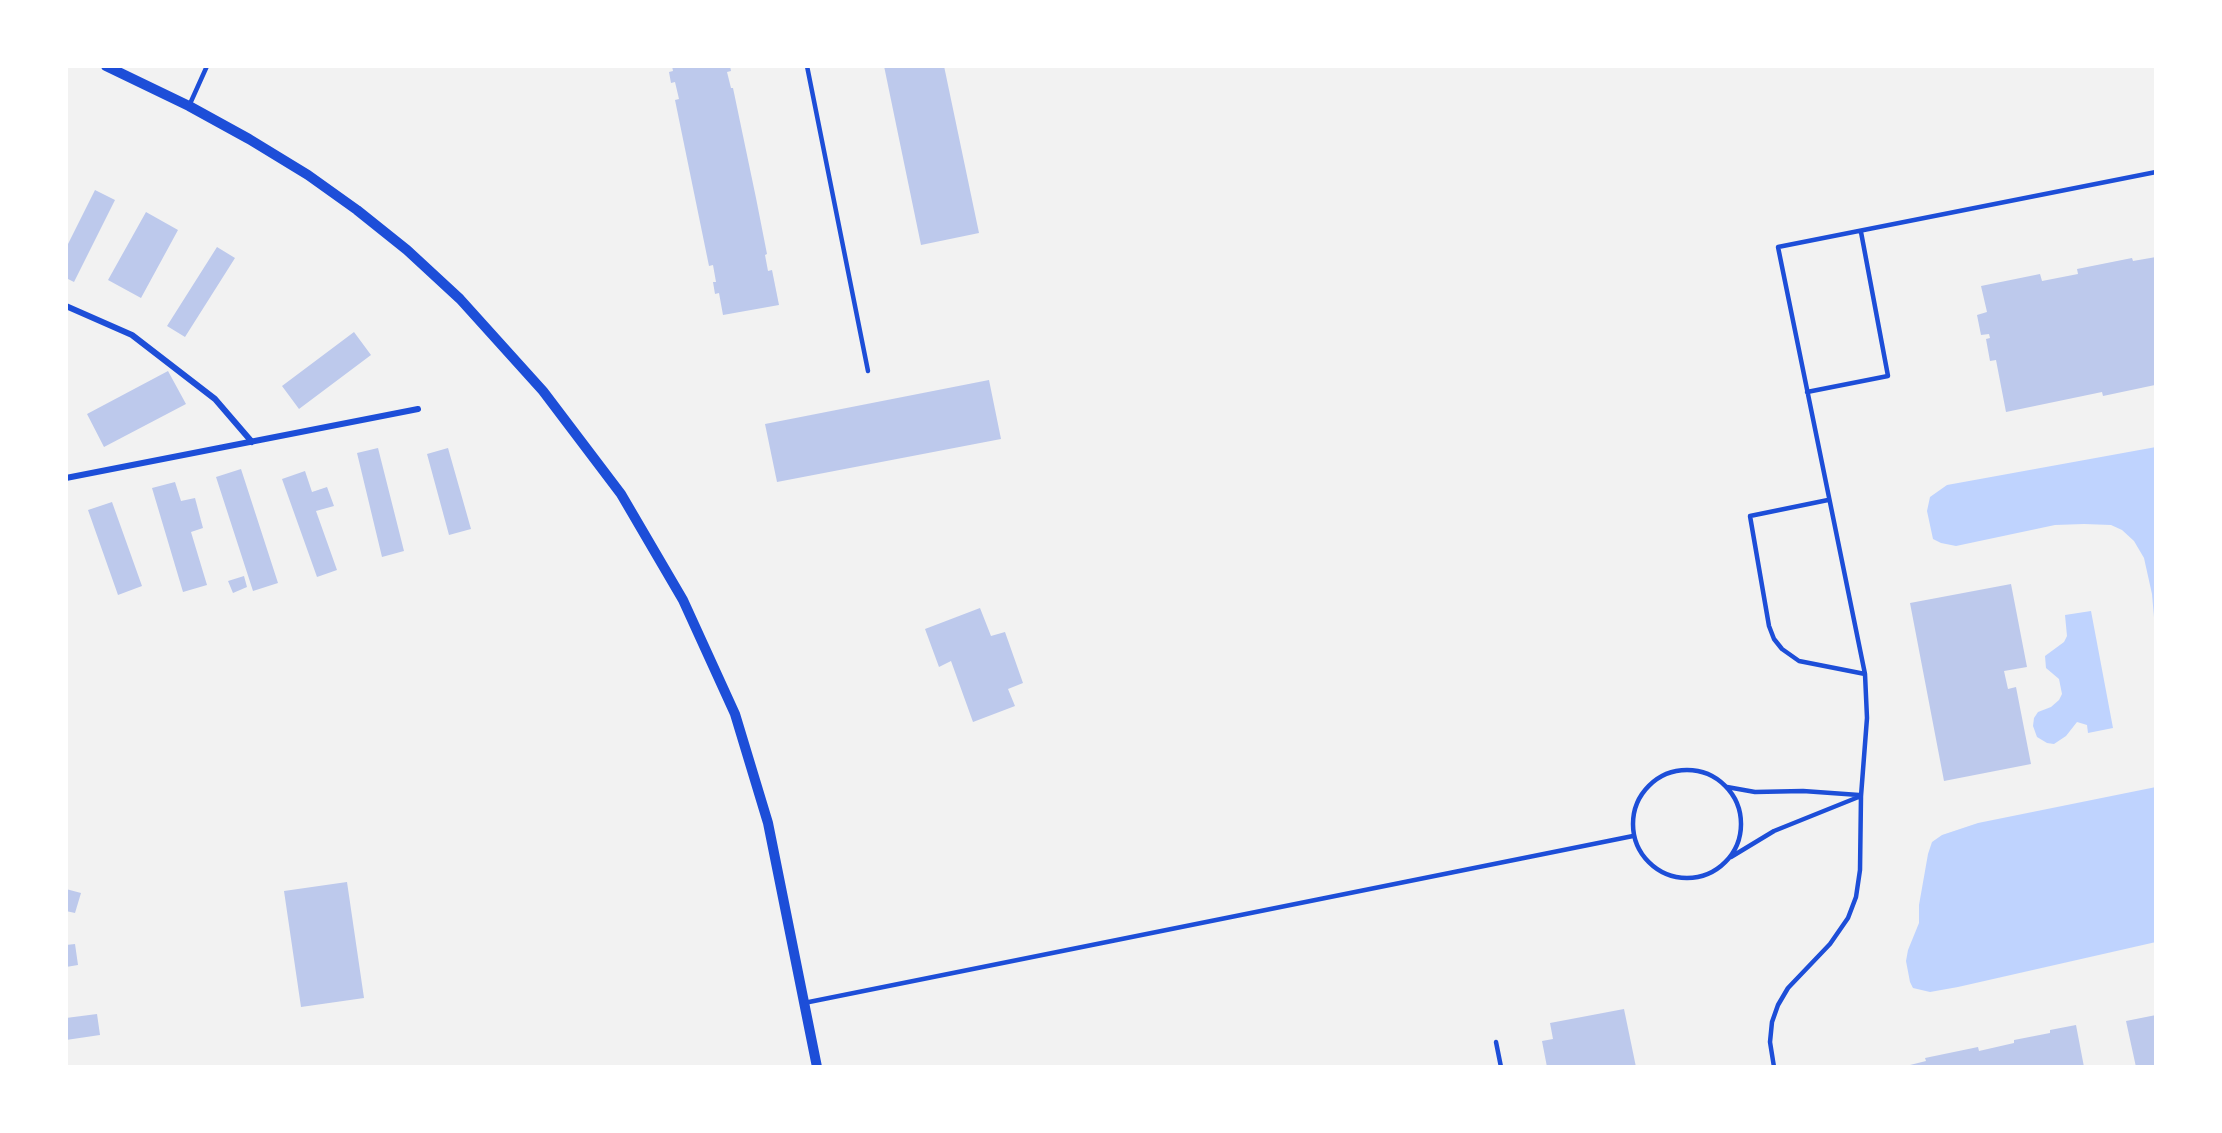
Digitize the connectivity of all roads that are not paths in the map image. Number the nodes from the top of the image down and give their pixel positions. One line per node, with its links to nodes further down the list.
1 (106, 66): 4 (street)
2 (207, 66): 4 (lane)
3 (807, 66): 8 (lane)
4 (189, 106): 19 (street)
5 (2156, 172): 6 (lane)
6 (1861, 232): 9 (lane); 9 (lane)
7 (66, 306): 11 (street)
8 (868, 371)
9 (1807, 392): 13 (lane)
10 (418, 409): 11 (street)
11 (252, 442): 12 (street)
12 (66, 478)
13 (1828, 500): 14 (lane); 14 (lane)
14 (1864, 675): 16 (lane)
15 (1727, 787): 16 (lane); 17 (lane); 18 (lane)
16 (1861, 795): 18 (lane); 23 (lane)
17 (1633, 836): 18 (lane); 19 (lane)
18 (1729, 858)
19 (804, 1003): 21 (street)
20 (1496, 1042): 22 (lane)
21 (817, 1067)
22 (1501, 1067)
23 (1774, 1067)

